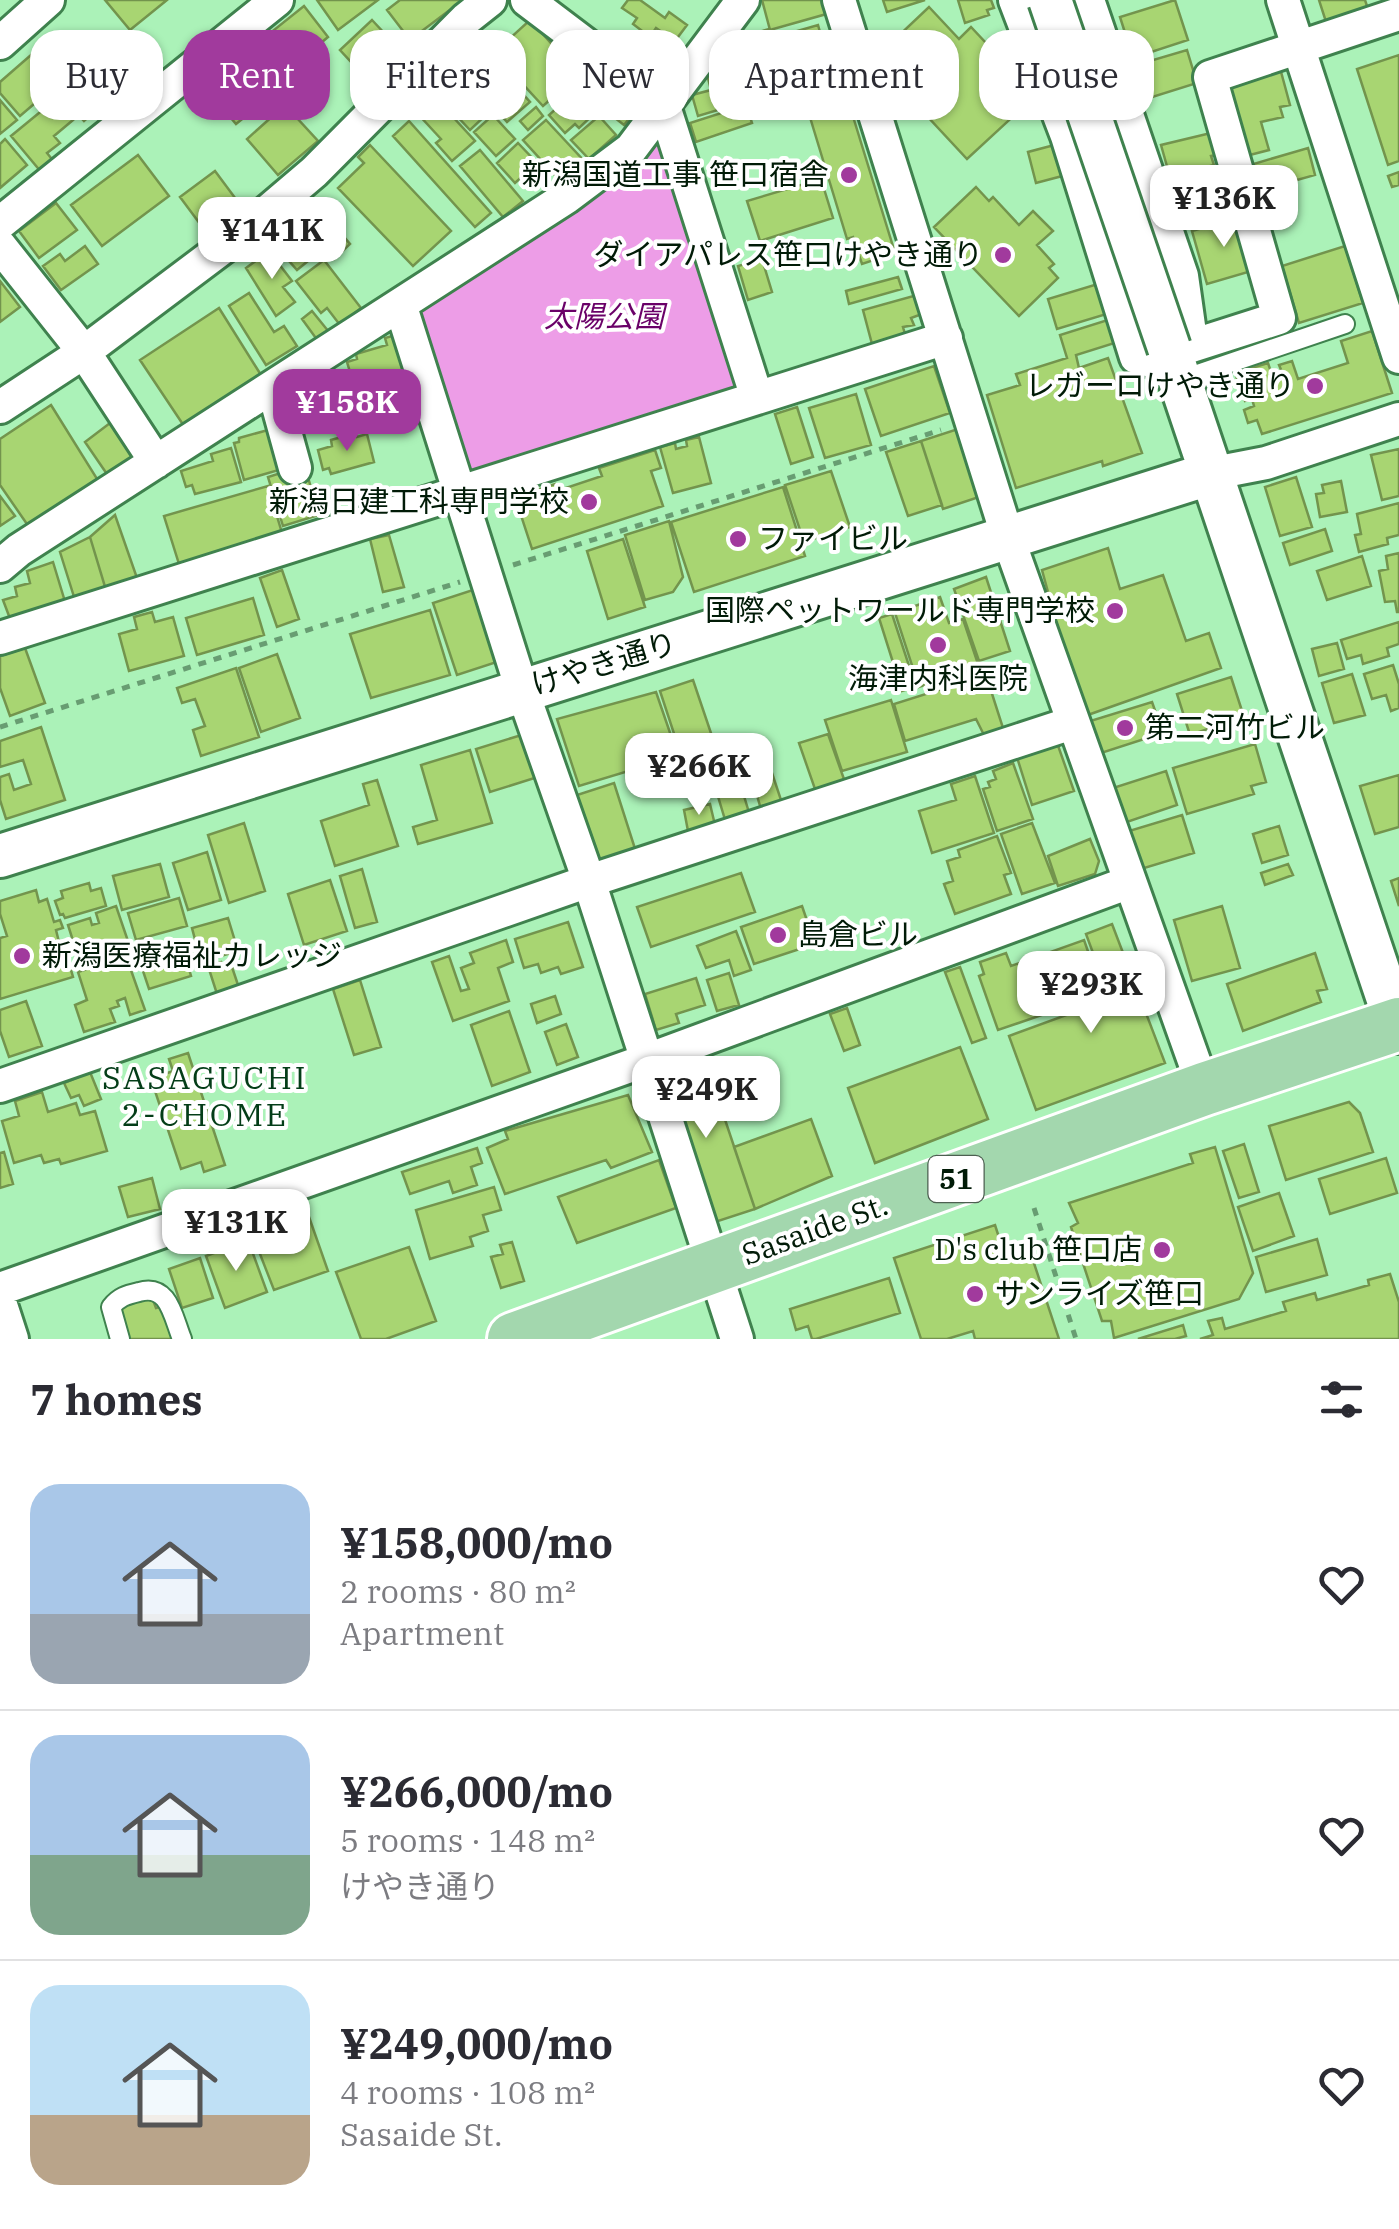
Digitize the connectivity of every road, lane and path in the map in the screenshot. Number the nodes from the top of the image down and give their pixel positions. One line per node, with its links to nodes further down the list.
1 (48, 0): 11 (street)
2 (277, 0): 16 (street)
3 (490, 0): 21 (street)
4 (526, 0): 10 (street)
5 (743, 0): 13 (street)
6 (840, 0): 20 (street)
7 (1283, 0): 12 (street)
8 (1062, 5): 23 (street, bridge)
9 (1399, 14): 12 (street)
10 (566, 30)
11 (0, 43)
12 (1298, 49): 22 (street); 23 (street)
13 (689, 70)
14 (652, 120): 18 (street)
15 (668, 120): 25 (street)
16 (0, 223)
17 (0, 246): 21 (street)
18 (401, 306): 24 (street); 31 (street)
19 (1345, 324): 23 (lane)
20 (946, 338): 25 (street); 32 (street)
21 (84, 352): 26 (street); 28 (street)
22 (1399, 357)
23 (1176, 361): 30 (street)
24 (273, 388): 28 (street); 29 (street)
25 (757, 398): 31 (street)
26 (0, 407)
27 (1399, 418): 30 (street)
28 (156, 462): 33 (street)
29 (296, 468)
30 (1209, 474): 32 (street, けやき通り); 40 (street)
31 (458, 490): 34 (street); 35 (street)
32 (1008, 538): 35 (street, けやき通り); 36 (street)
33 (0, 566)
34 (0, 638)
35 (522, 690): 37 (street, けやき通り); 38 (street)
36 (1072, 723): 38 (street); 39 (street)
37 (0, 856)
38 (589, 881): 41 (street); 42 (street)
39 (1130, 882): 41 (street); 43 (street)
40 (1398, 1027): 43 (main road, Sasaide St. / 51)
41 (647, 1060): 45 (street); 46 (street)
42 (0, 1086)
43 (1204, 1089): 45 (main road, Sasaide St. / 51)
44 (1034, 1208): 53 (path)
45 (714, 1267): 51 (main road, Sasaide St. / 51); 52 (street)
46 (0, 1289)
47 (0, 1302): 48 (street)
48 (12, 1339)
49 (120, 1339): 50 (lane)
50 (182, 1339)
51 (514, 1339)
52 (736, 1339)
53 (1076, 1339)

